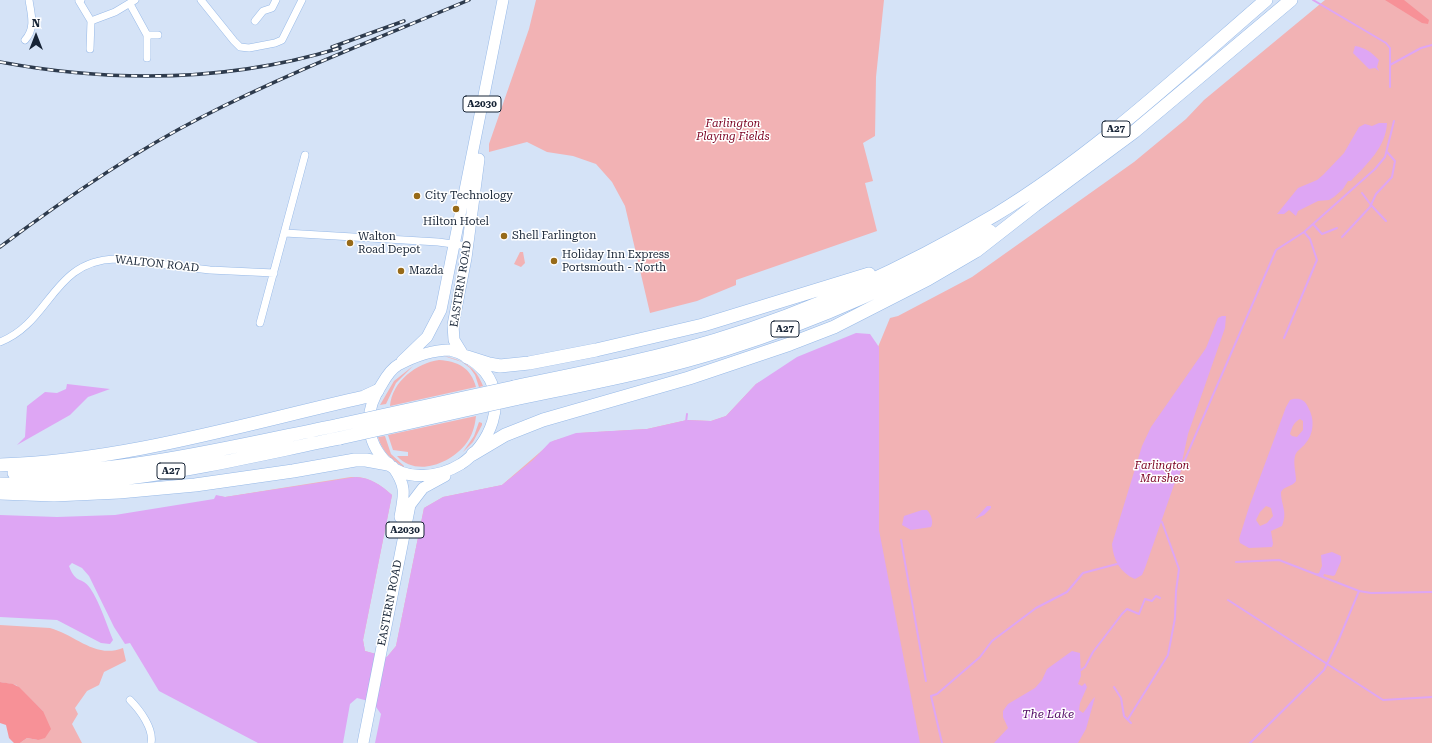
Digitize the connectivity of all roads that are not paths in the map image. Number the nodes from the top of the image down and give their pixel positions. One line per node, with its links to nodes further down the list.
1 (29, 0): 15 (street)
2 (81, 0): 11 (street)
3 (201, 0): 5 (street)
4 (276, 0): 12 (street)
5 (300, 0)
6 (503, 0): 21 (main road, EASTERN ROAD / A2030)
7 (510, 0): 22 (main road, EASTERN ROAD / A2030)
8 (1266, 0): 23 (highway, A27)
9 (1291, 0): 19 (highway, A27)
10 (132, 2): 11 (street); 13 (street)
11 (91, 21): 16 (street)
12 (255, 21)
13 (147, 35): 14 (street); 17 (street)
14 (158, 35)
15 (25, 40)
16 (92, 46)
17 (147, 58)
18 (305, 155): 20 (street)
19 (1035, 205): 30 (highway, A27); 32 (highway)
20 (285, 233): 21 (street); 24 (street)
21 (455, 244): 22 (street); 28 (main road, EASTERN ROAD / A2030)
22 (468, 246): 27 (main road, EASTERN ROAD / A2030)
23 (910, 261): 27 (highway); 30 (highway, A27)
24 (274, 273): 25 (street); 26 (street, WALTON ROAD)
25 (260, 323)
26 (0, 342)
27 (464, 355): 28 (main road); 32 (main road)
28 (397, 366): 29 (main road)
29 (377, 391): 33 (highway); 35 (main road)
30 (514, 393): 31 (highway, A27, bridge)
31 (339, 431): 36 (highway, A27); 37 (highway, A27)
32 (473, 454): 34 (main road)
33 (0, 465)
34 (460, 465): 35 (main road); 39 (main road, EASTERN ROAD / A2030)
35 (390, 466): 38 (highway); 39 (main road, EASTERN ROAD / A2030)
36 (0, 472)
37 (0, 484)
38 (0, 493)
39 (384, 619): 41 (main road, EASTERN ROAD / A2030)
40 (130, 700): 42 (street)
41 (364, 720): 43 (main road, EASTERN ROAD / A2030); 44 (main road, EASTERN ROAD / A2030)
42 (151, 743)
43 (356, 743)
44 (363, 743)

